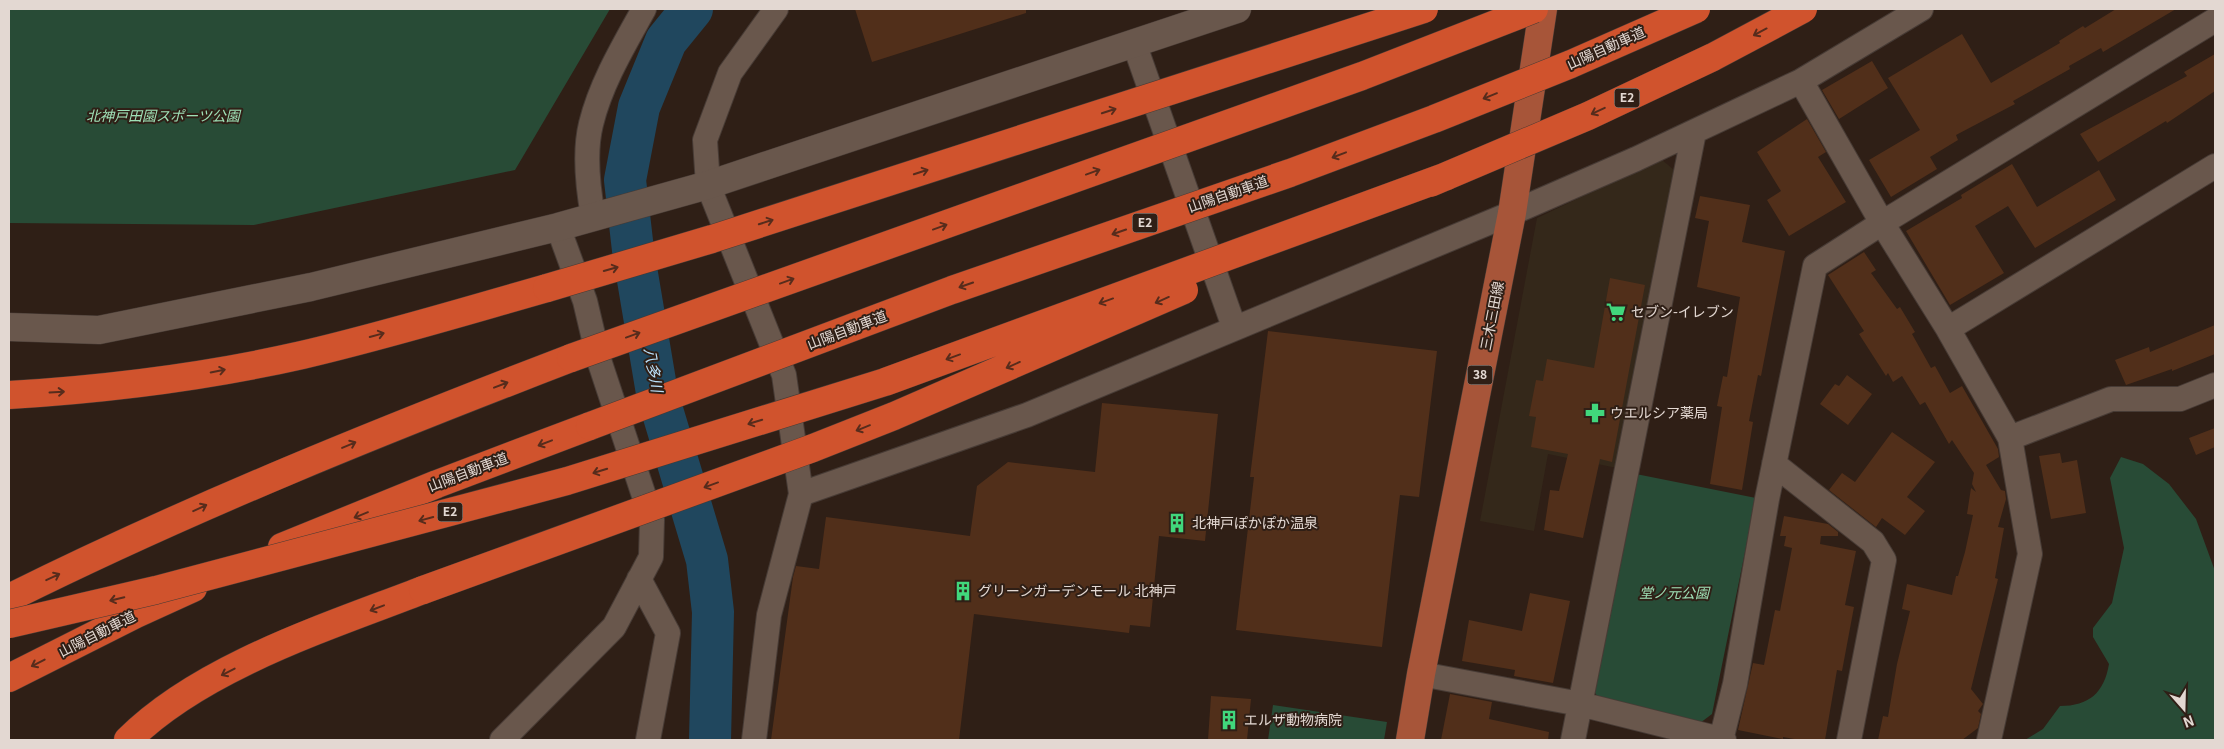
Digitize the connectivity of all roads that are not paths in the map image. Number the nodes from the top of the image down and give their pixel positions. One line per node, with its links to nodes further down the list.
1 (644, 9): 18 (street)
2 (776, 9): 16 (street)
3 (1237, 9): 11 (street)
4 (1424, 9): 25 (highway, one-way to 4, bridge)
5 (1534, 9): 30 (highway, one-way to 5, bridge)
6 (1543, 9): 17 (main road, 三木三田線 / 38)
7 (1696, 9): 33 (highway, 山陽自動車道 / E2, one-way to 33, bridge)
8 (1803, 9): 15 (highway, E2, one-way to 15, bridge)
9 (1921, 9): 12 (street)
10 (2215, 20): 19 (street)
11 (1134, 43): 16 (street); 21 (street)
12 (1801, 81): 13 (street); 19 (street)
13 (1694, 132): 17 (street); 34 (street)
14 (2215, 166): 23 (street)
15 (1447, 176): 31 (highway, E2, one-way to 31, bridge); 35 (highway, one-way to 35, bridge)
16 (708, 184): 18 (street); 28 (street)
17 (1512, 213): 21 (street); 32 (main road, 三木三田線 / 38)
18 (593, 216): 20 (street)
19 (1882, 223): 23 (street); 27 (street)
20 (558, 227): 22 (street); 29 (street)
21 (1234, 327): 28 (street)
22 (9, 328)
23 (1948, 329): 26 (street)
24 (2215, 385): 26 (street)
25 (9, 395)
26 (2010, 438): 43 (street)
27 (1774, 464): 41 (street); 42 (street)
28 (801, 494): 38 (street)
29 (639, 579): 36 (street); 37 (street)
30 (9, 598)
31 (9, 624)
32 (1421, 674): 34 (street); 39 (main road, 三木三田線 / 38)
33 (9, 678)
34 (1580, 704): 40 (street); 41 (street)
35 (128, 740)
36 (502, 740)
37 (648, 740)
38 (754, 740)
39 (1410, 740)
40 (1573, 740)
41 (1722, 740)
42 (1849, 740)
43 (1989, 740)

